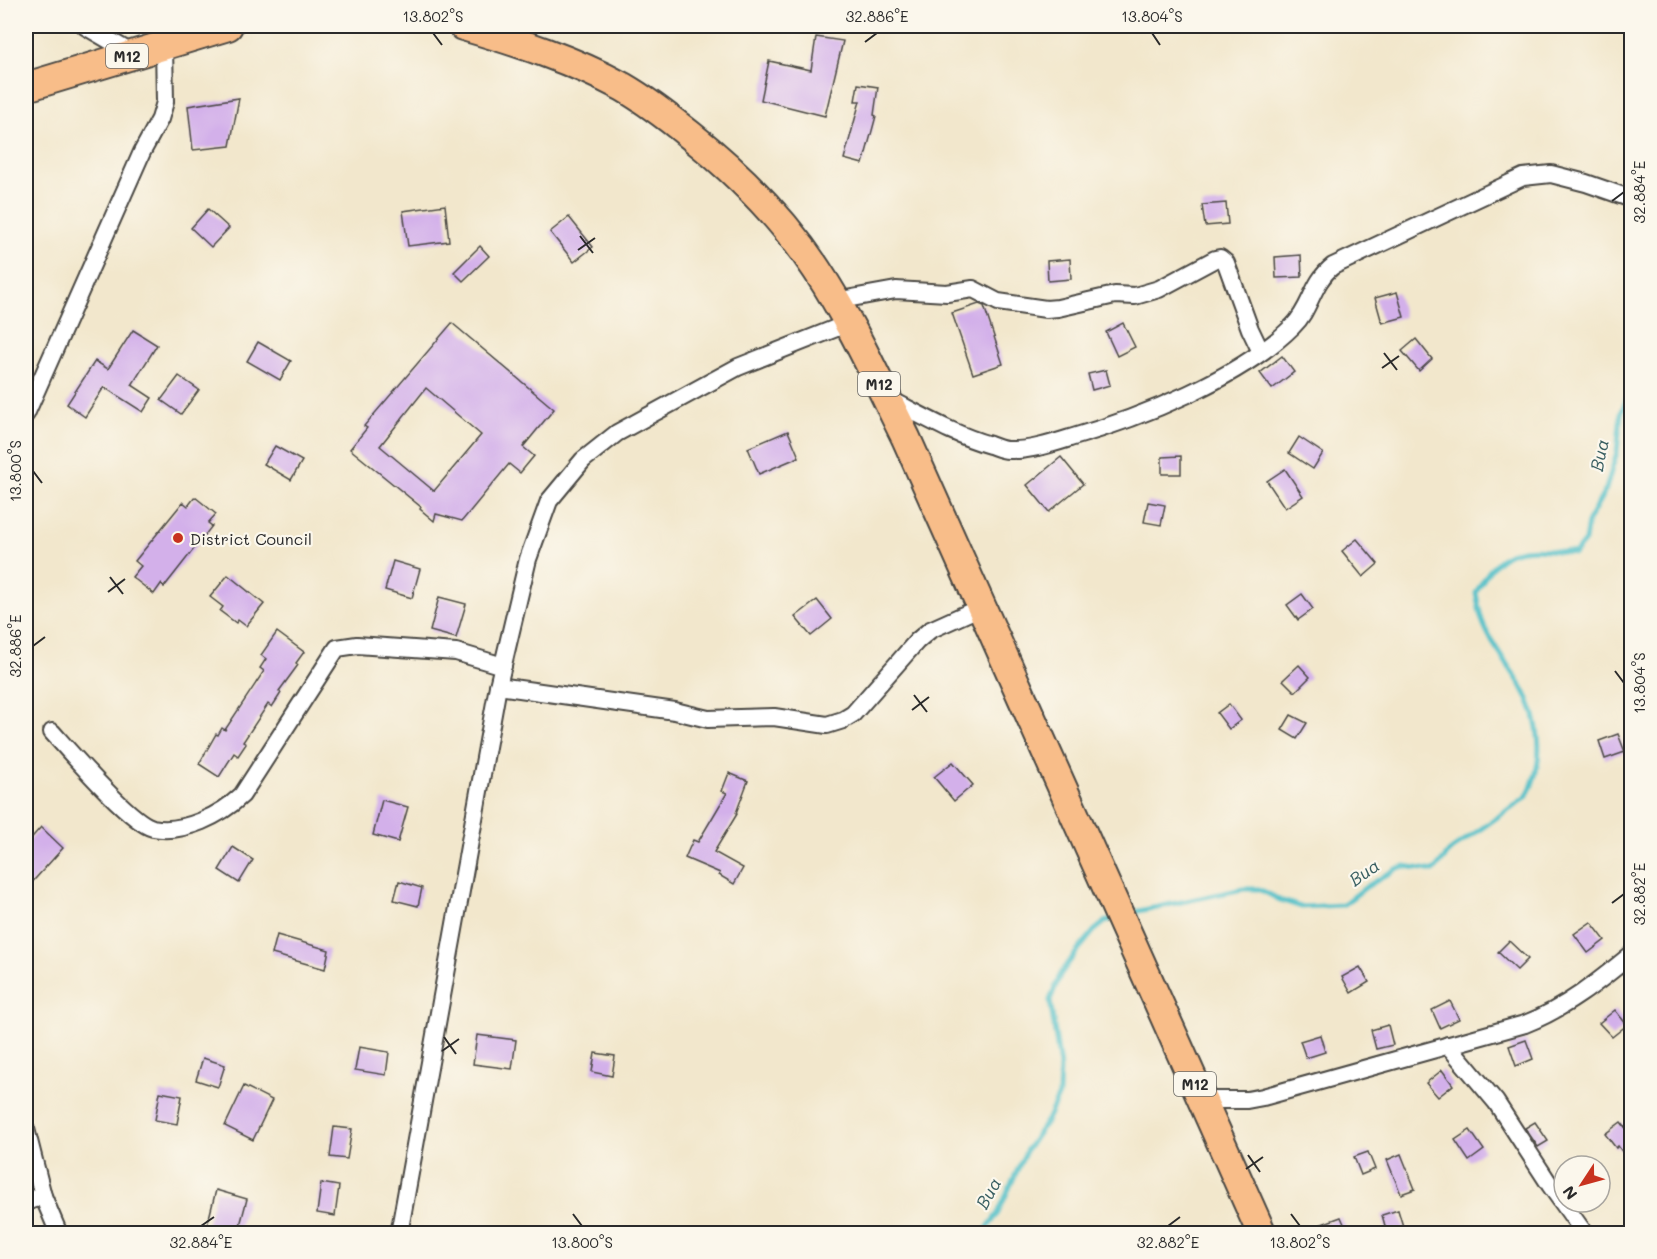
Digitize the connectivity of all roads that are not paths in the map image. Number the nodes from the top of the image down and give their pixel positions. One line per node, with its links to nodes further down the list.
1 (85, 26): 5 (street)
2 (228, 26): 4 (highway, M12)
3 (463, 26): 8 (highway, M12)
4 (164, 44): 5 (highway, M12); 11 (street)
5 (133, 54): 6 (highway, M12)
6 (26, 87)
7 (1632, 199): 9 (street)
8 (842, 312): 9 (street); 10 (highway, M12); 13 (street)
9 (1261, 352): 10 (street)
10 (886, 398): 12 (highway, M12)
11 (26, 414)
12 (981, 607): 14 (street); 18 (highway, M12)
13 (503, 666): 14 (street); 15 (street)
14 (498, 686): 23 (street)
15 (52, 732)
16 (1632, 954): 17 (street)
17 (1448, 1045): 18 (street); 25 (street)
18 (1202, 1100): 24 (highway, M12)
19 (26, 1129): 20 (street)
20 (43, 1196): 21 (street); 22 (street)
21 (26, 1202)
22 (59, 1233)
23 (399, 1233)
24 (1262, 1233)
25 (1585, 1233)

